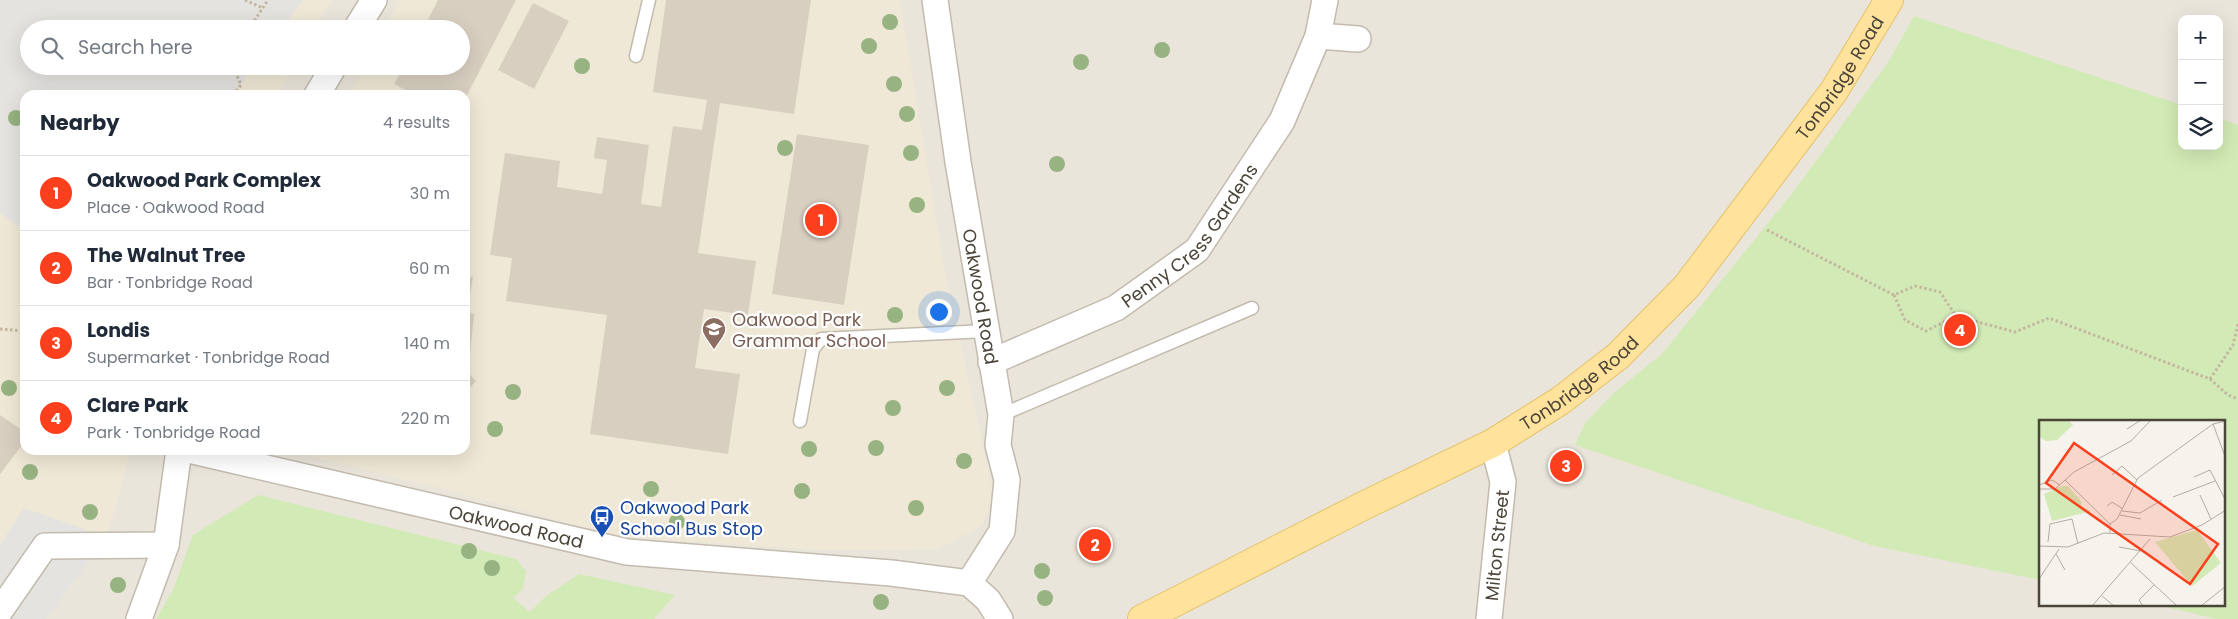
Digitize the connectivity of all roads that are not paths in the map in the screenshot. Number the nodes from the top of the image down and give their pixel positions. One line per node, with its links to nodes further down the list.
1 (374, 0): 6 (street)
2 (650, 0): 9 (lane)
3 (935, 0): 13 (street, Oakwood Road)
4 (1325, 0): 7 (street, Penny Cress Gardens)
5 (1889, 0): 17 (main road, Tonbridge Road)
6 (362, 20)
7 (1318, 36): 8 (street); 14 (street, Penny Cress Gardens)
8 (1358, 39)
9 (636, 56)
10 (329, 75): 11 (street)
11 (320, 90)
12 (1252, 308): 15 (lane)
13 (986, 331): 14 (street, Oakwood Road); 16 (lane)
14 (991, 362): 15 (street, Oakwood Road)
15 (1001, 415): 21 (street, Oakwood Road)
16 (800, 421)
17 (1493, 443): 25 (main road, Tonbridge Road); 26 (street, Milton Street)
18 (178, 455): 20 (street)
19 (210, 455): 21 (street, Oakwood Road)
20 (166, 545): 22 (street); 23 (street)
21 (969, 583): 24 (street)
22 (0, 611)
23 (138, 619)
24 (1000, 619)
25 (1142, 619)
26 (1489, 619)

